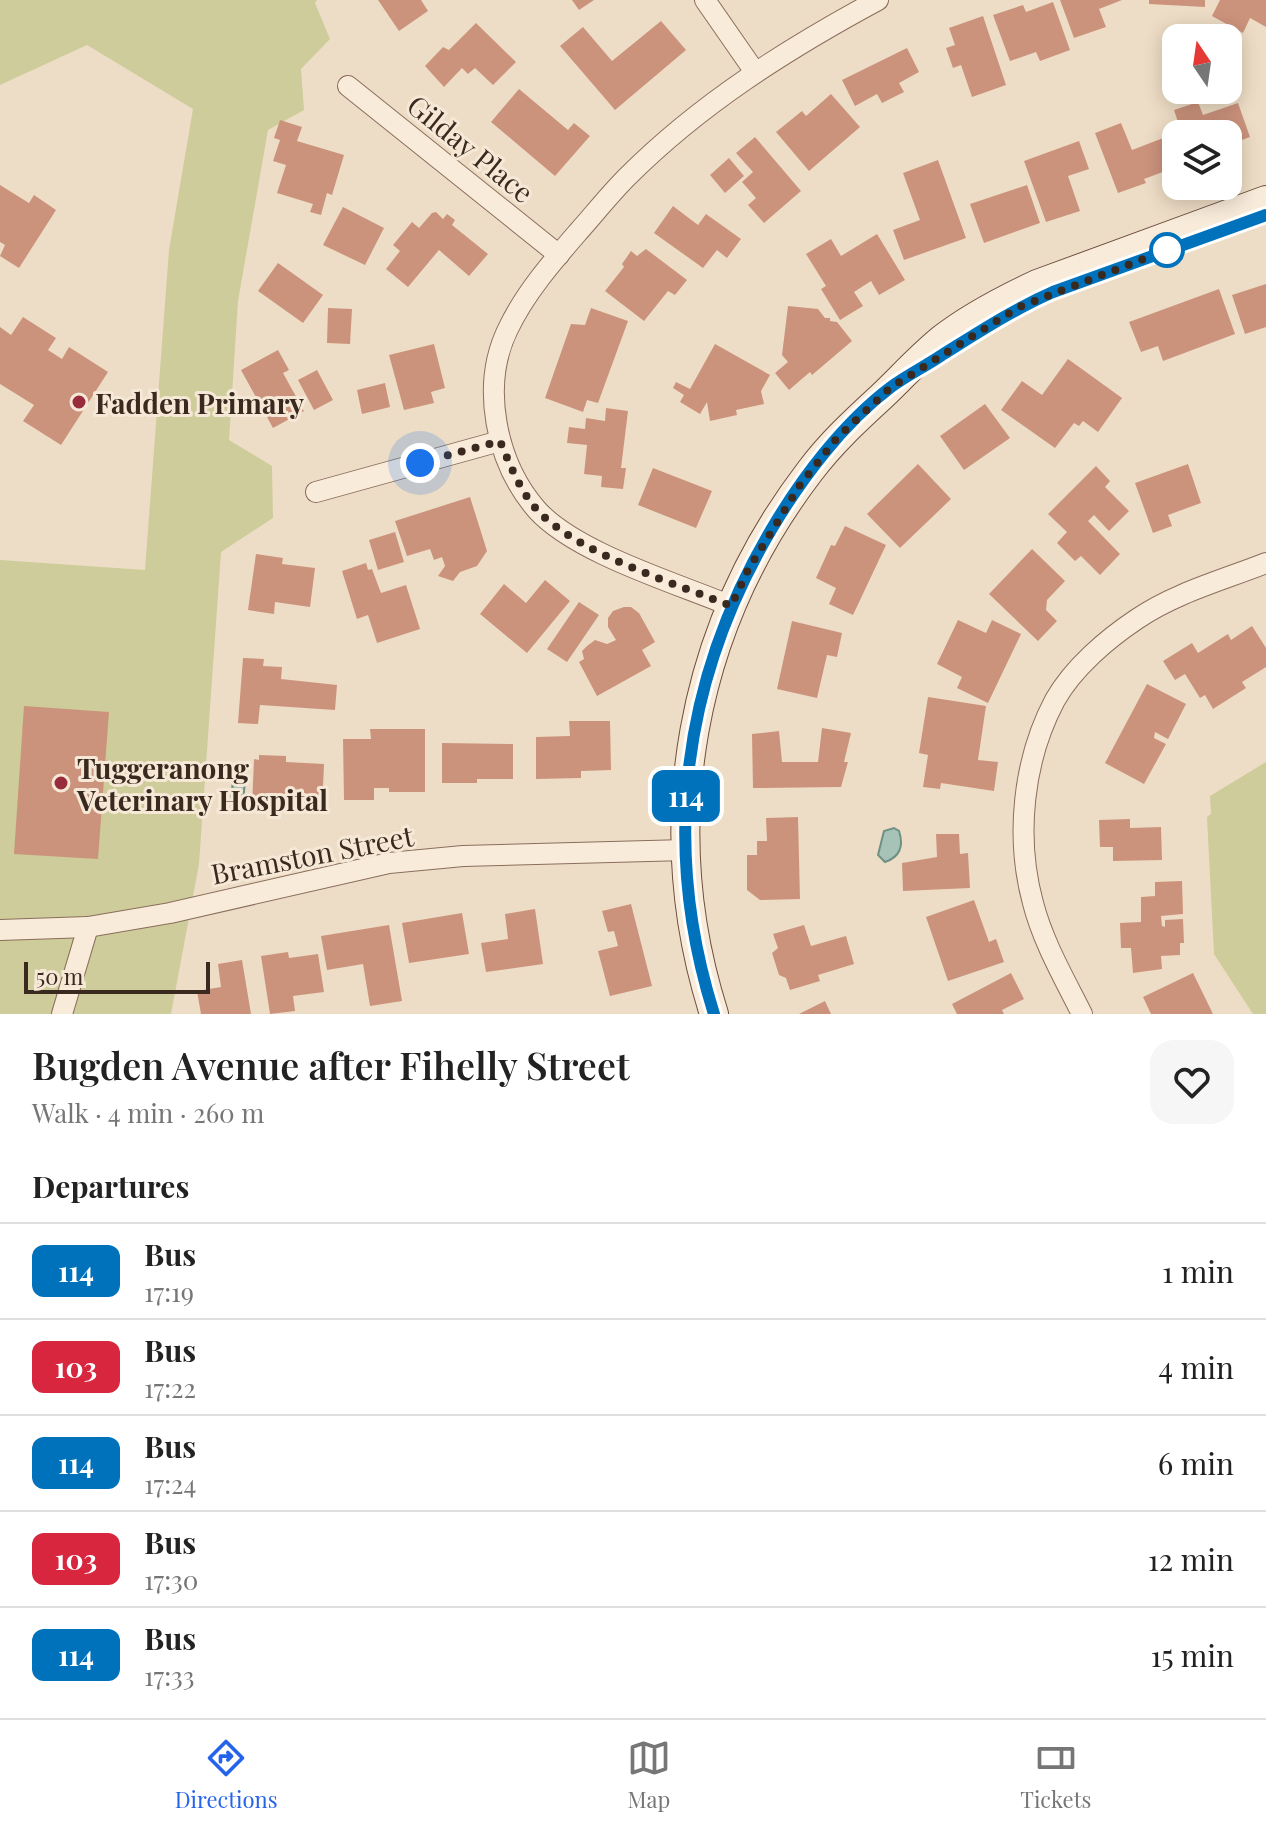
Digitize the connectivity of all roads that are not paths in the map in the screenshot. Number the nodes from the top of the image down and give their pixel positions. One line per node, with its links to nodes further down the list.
1 (705, 0): 3 (street)
2 (878, 0): 3 (street)
3 (755, 72): 7 (street)
4 (348, 86): 7 (street, Gilday Place)
5 (1266, 200): 8 (street)
6 (1266, 215): 8 (street)
7 (559, 255): 9 (street)
8 (1118, 261): 12 (street)
9 (500, 441): 10 (street); 12 (street)
10 (316, 492)
11 (1266, 563): 18 (street)
12 (731, 606): 13 (street)
13 (686, 850): 14 (street, Bramston Street); 17 (street)
14 (88, 927): 15 (street, Bramston Street); 16 (street)
15 (0, 930)
16 (62, 1014)
17 (714, 1014)
18 (1082, 1014)

